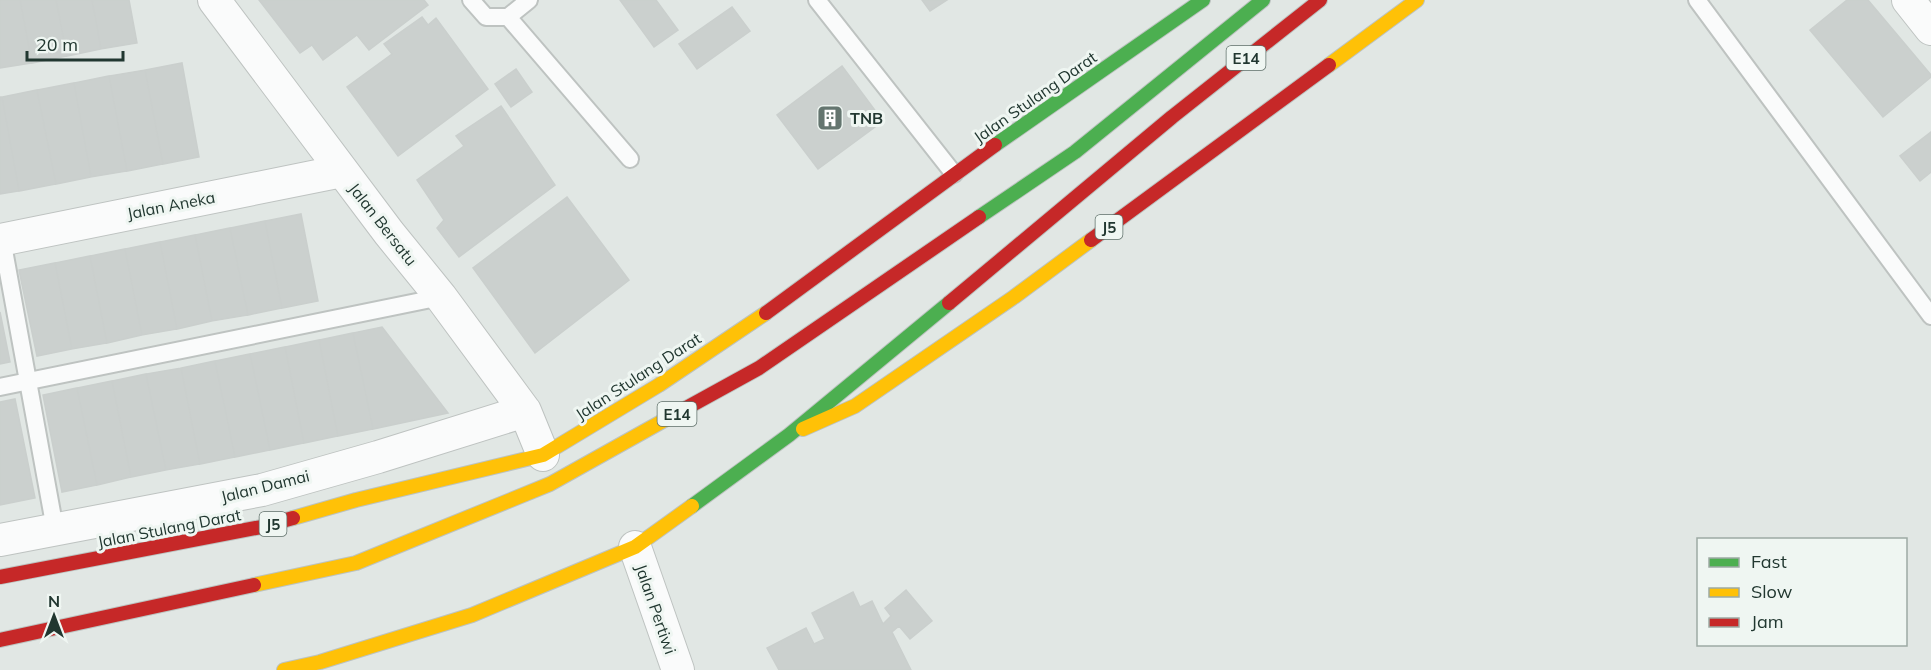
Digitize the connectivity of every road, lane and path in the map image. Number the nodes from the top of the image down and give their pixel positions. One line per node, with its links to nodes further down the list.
1 (213, 0): 14 (street, Jalan Bersatu)
2 (471, 0): 11 (lane)
3 (530, 0): 11 (lane)
4 (817, 0): 15 (lane)
5 (1203, 0): 15 (main road, Jalan Stulang Darat / J5)
6 (1263, 0): 28 (main road, E14)
7 (1320, 0): 22 (main road, E14)
8 (1417, 0): 22 (main road, J5)
9 (1696, 0): 18 (lane)
10 (1908, 0): 12 (street)
11 (508, 17): 13 (lane)
12 (1931, 29)
13 (630, 159)
14 (342, 171): 16 (street, Jalan Aneka); 17 (street, Jalan Bersatu)
15 (954, 174): 23 (main road, Jalan Stulang Darat / J5)
16 (1, 239): 19 (lane)
17 (441, 297): 19 (lane); 21 (street, Jalan Bersatu)
18 (1931, 316)
19 (28, 382): 20 (lane); 24 (lane)
20 (0, 387)
21 (525, 411): 23 (street, Jalan Bersatu); 24 (street, Jalan Damai)
22 (789, 435): 26 (main road, E14)
23 (543, 454): 27 (main road, Jalan Stulang Darat / J5)
24 (54, 529): 25 (street, Jalan Damai)
25 (0, 540)
26 (635, 547): 29 (main road, E14); 30 (street, Jalan Pertiwi)
27 (0, 577)
28 (0, 640)
29 (284, 670)
30 (678, 670)

